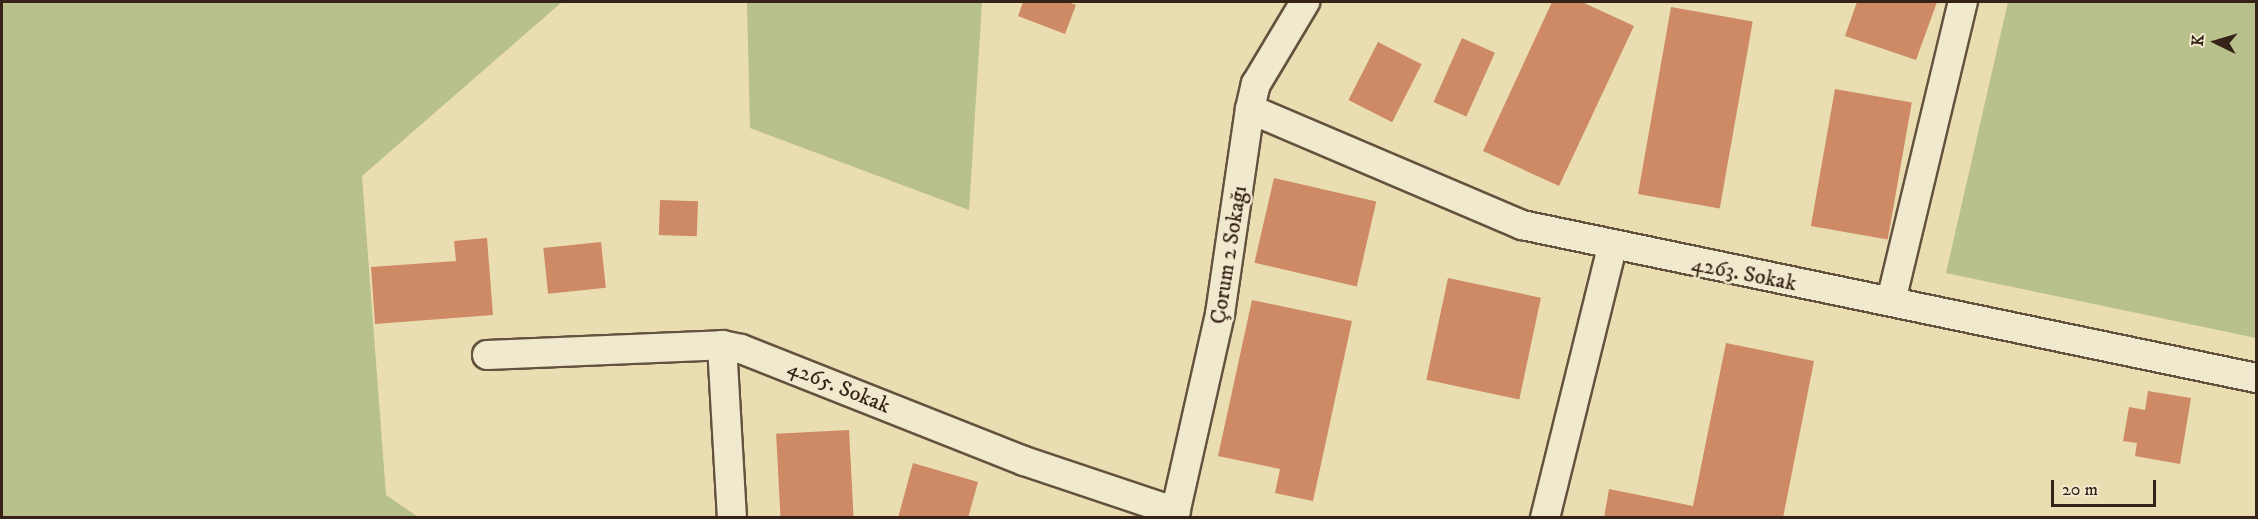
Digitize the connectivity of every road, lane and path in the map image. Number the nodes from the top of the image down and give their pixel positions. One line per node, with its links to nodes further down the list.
1 (1305, 2): 3 (street, Çorum 2 Sokağı)
2 (1963, 2): 5 (street)
3 (1250, 109): 4 (street, 4263. Sokak); 9 (street, Çorum 2 Sokağı)
4 (1612, 248): 5 (street, 4263. Sokak); 11 (street)
5 (1891, 301): 8 (street, 4263. Sokak)
6 (722, 345): 7 (street, 4265. Sokak); 9 (street, 4265. Sokak); 10 (street)
7 (487, 355)
8 (2256, 378)
9 (1175, 515)
10 (732, 518)
11 (1545, 518)

